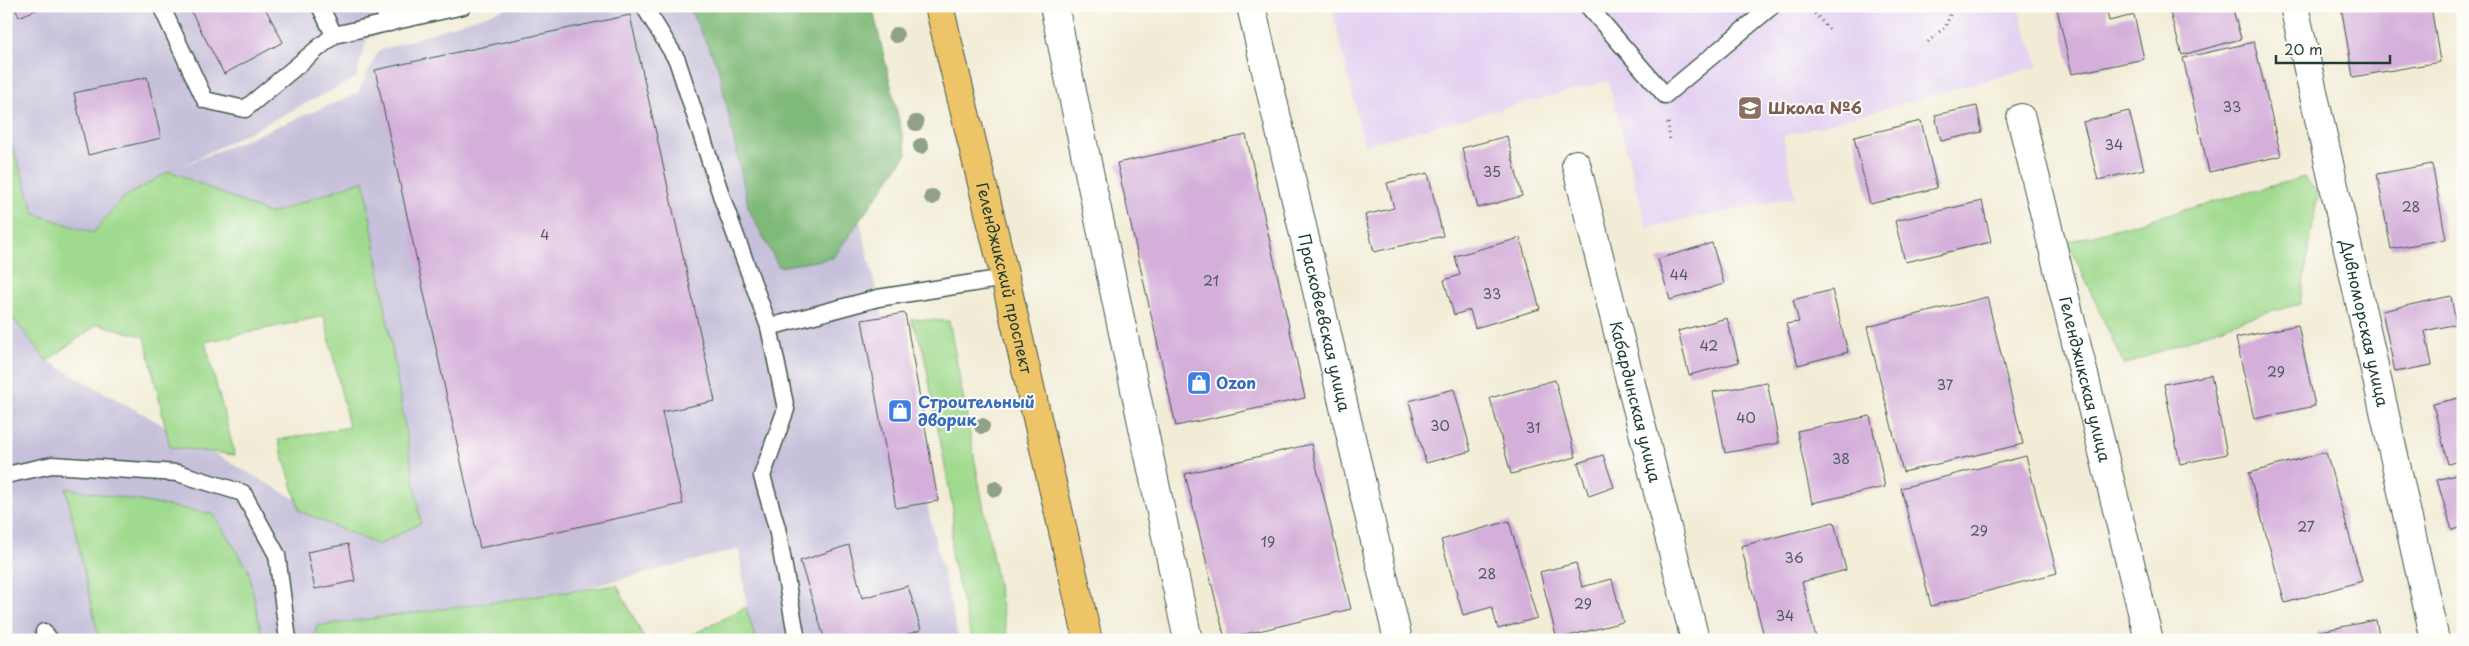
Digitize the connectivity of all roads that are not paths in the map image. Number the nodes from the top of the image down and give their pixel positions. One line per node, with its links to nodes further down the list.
1 (161, 6): 13 (lane)
2 (320, 6): 13 (lane)
3 (382, 6): 12 (lane)
4 (463, 6): 12 (lane)
5 (644, 6): 17 (lane)
6 (939, 6): 16 (main road, Геленджикский проспект)
7 (1054, 6): 22 (street)
8 (1251, 6): 23 (street, Прасковеевская улица)
9 (1588, 6): 10 (lane)
10 (1772, 6)
11 (2294, 6): 26 (street, Дивноморская улица)
12 (390, 23): 13 (lane)
13 (334, 35)
14 (2021, 118): 25 (street, Геленджикская улица)
15 (1576, 164): 24 (street, Кабардинская улица)
16 (1005, 278): 17 (lane); 21 (main road, Геленджикский проспект)
17 (769, 327): 20 (lane)
18 (6, 475): 19 (lane)
19 (288, 640)
20 (797, 640)
21 (1088, 640)
22 (1188, 640)
23 (1398, 640)
24 (1695, 640)
25 (2149, 640)
26 (2435, 640)

